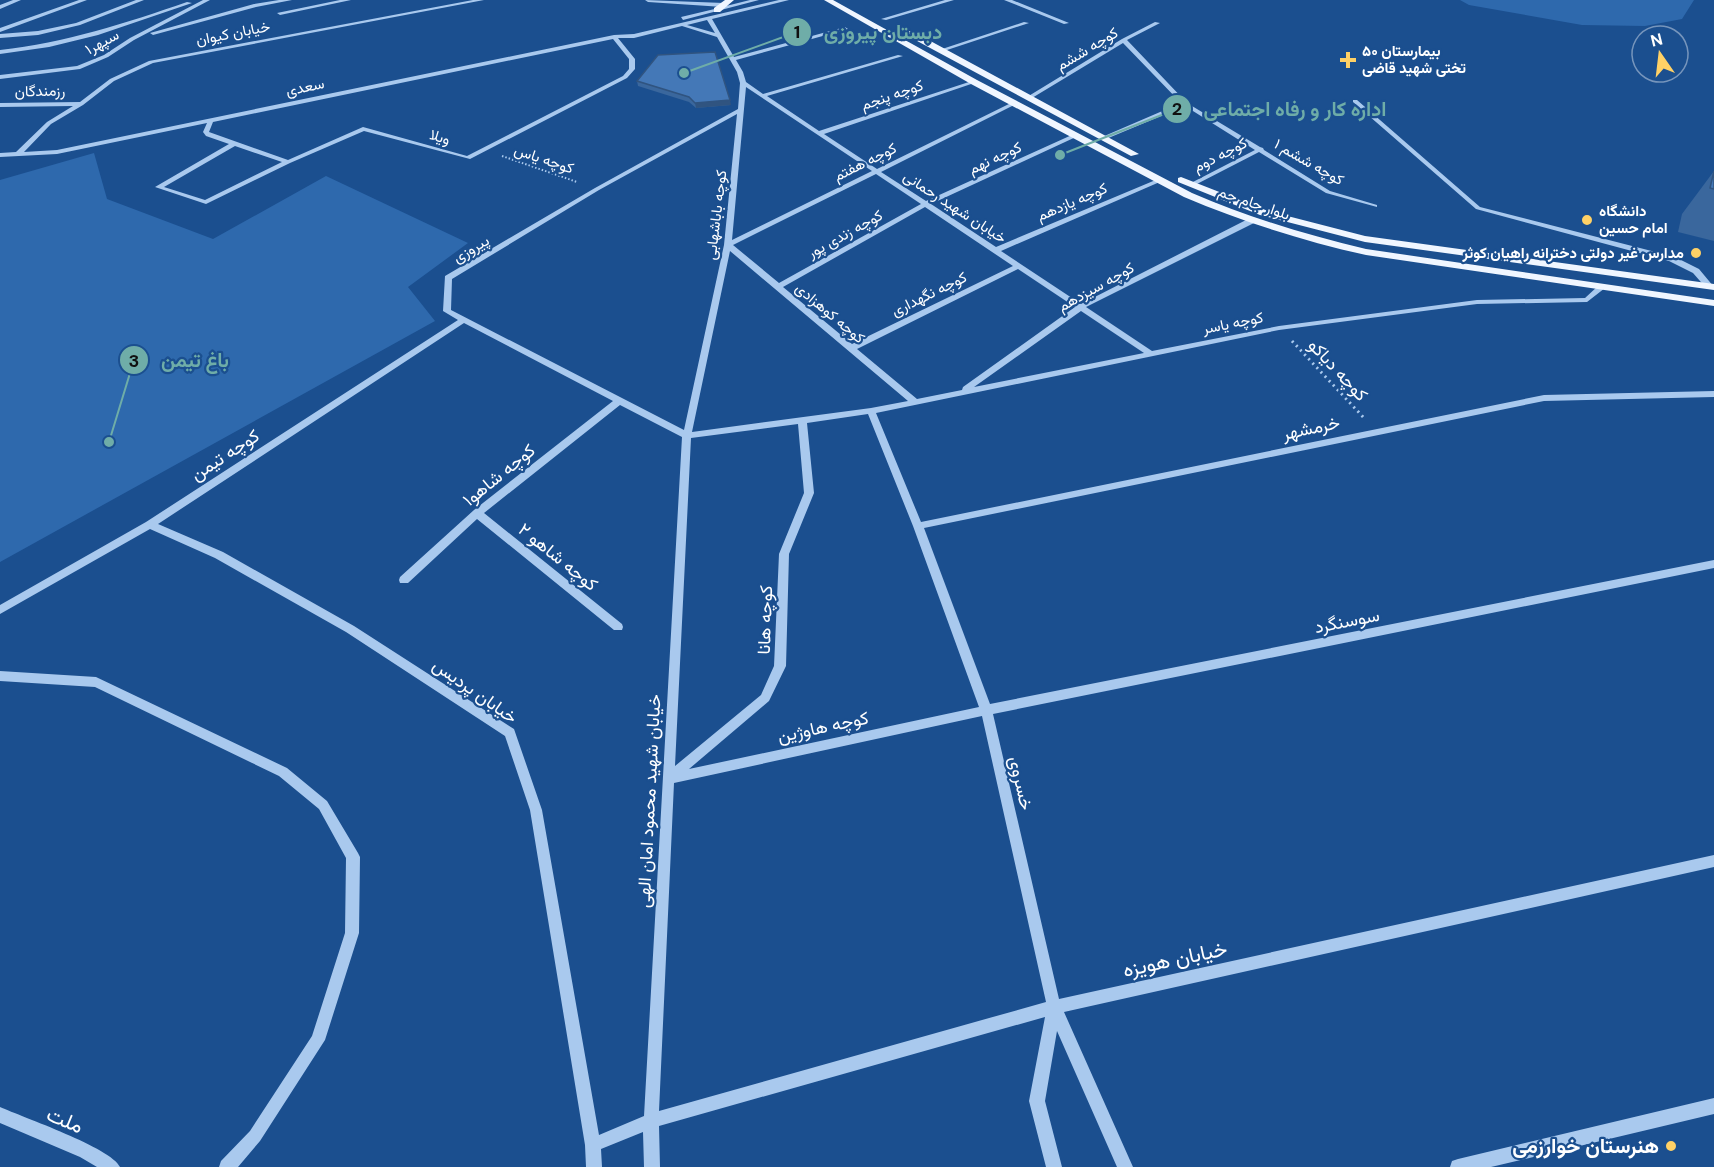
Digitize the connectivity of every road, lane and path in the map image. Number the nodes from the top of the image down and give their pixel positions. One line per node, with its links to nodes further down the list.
1 (18, 0): 18 (street)
2 (84, 0): 27 (street)
3 (141, 0): 28 (street)
4 (198, 0): 34 (street)
5 (207, 0): 31 (street, سپهر۱)
6 (289, 0): 31 (street)
7 (348, 0): 19 (street)
8 (481, 0): 44 (street, خیابان کیوان)
9 (648, 0): 16 (street)
10 (756, 0): 17 (street, سعدی)
11 (786, 0): 20 (street, سعدی)
12 (828, 0): 38 (main road, بلوار جام جم)
13 (849, 0): 24 (main road, بلوار جام جم)
14 (951, 0): 24 (street)
15 (1007, 0): 22 (street)
16 (691, 1): 17 (street)
17 (724, 5): 30 (street, سعدی)
18 (0, 7)
19 (280, 13)
20 (710, 20): 25 (street, سعدی); 29 (street, کوچه باباشهابی)
21 (1026, 23): 33 (street)
22 (1066, 23)
23 (1157, 23): 32 (street, کوچه ششم)
24 (894, 24): 33 (main road, بلوار جام جم)
25 (683, 26): 29 (street); 30 (street, سعدی)
26 (844, 29): 36 (street)
27 (0, 30)
28 (0, 36)
29 (718, 36): 36 (street, کوچه باباشهابی)
30 (614, 37): 48 (street, سعدی); 54 (street, ویلا)
31 (132, 39): 37 (street, سپهر۱)
32 (1124, 40): 41 (street, کوچه ششم); 45 (street, کوچه ششم ۱)
33 (942, 50): 41 (main road, بلوار جام جم)
34 (0, 52)
35 (900, 56): 40 (street)
36 (732, 59): 39 (street, کوچه باباشهابی)
37 (0, 77)
38 (974, 82): 43 (main road, بلوار جام جم); 49 (street, کوچه پنجم)
39 (742, 83): 40 (street, خیابان شهید رحمانی); 47 (street, کوچه باباشهابی)
40 (762, 96): 49 (street, خیابان شهید رحمانی)
41 (1030, 97): 43 (main road); 51 (main road, بلوار جام جم)
42 (1355, 101): 69 (street)
43 (1015, 103): 50 (main road, بلوار جام جم); 58 (street, کوچه هفتم)
44 (81, 104): 46 (street, رزمندگان); 56 (street, خیابان کیوان)
45 (1185, 104): 51 (street); 53 (street, کوچه ششم ۱)
46 (0, 105)
47 (740, 110): 61 (street, پیروزی); 65 (street, کوچه باباشهابی)
48 (211, 120): 52 (street); 56 (street, سعدی)
49 (819, 134): 58 (street, خیابان شهید رحمانی)
50 (1076, 135): 59 (main road, بلوار جام جم); 62 (street, کوچه نهم)
51 (1104, 138): 60 (main road, بلوار جام جم)
52 (233, 145): 57 (street); 57 (street, ویلا)
53 (1261, 149): 60 (street, کوچه دوم); 63 (street, کوچه ششم ۱)
54 (484, 150): 57 (street, ویلا); 61 (path, کوچه یاس)
55 (0, 154): 56 (street, سعدی)
56 (18, 154)
57 (288, 162)
58 (877, 172): 62 (street, خیابان شهید رحمانی); 65 (street, کوچه هفتم)
59 (1160, 180): 64 (main road, بلوار جام جم); 66 (street, کوچه یازدهم)
60 (1191, 185): 69 (main road, بلوار جام جم)
61 (597, 189): 73 (street, پیروزی)
62 (926, 204): 66 (street, خیابان شهید رحمانی); 68 (street, کوچه زندی پور)
63 (1375, 206)
64 (1253, 220): 70 (main road, بلوار جام جم); 72 (street, کوچه سیزدهم)
65 (728, 245): 68 (street, کوچه کوهزادی); 84 (street, کوچه باباشهابی)
66 (996, 250): 67 (street, خیابان شهید رحمانی)
67 (1019, 266): 72 (street, خیابان شهید رحمانی); 75 (street, کوچه نگهداری)
68 (778, 287): 75 (street, کوچه کوهزادی)
69 (1712, 287)
70 (1600, 288): 71 (main road, بلوار جام جم); 74 (street, کوچه یاسر)
71 (1714, 303)
72 (1081, 307): 76 (street, خیابان شهید رحمانی); 77 (street, کوچه سیزدهم)
73 (464, 320): 79 (street, پیروزی); 86 (street, کوچه تیمن)
74 (1279, 328): 76 (street, کوچه یاسر); 83 (path, کوچه دیاکو)
75 (850, 348): 80 (street, کوچه کوهزادی)
76 (1151, 354): 77 (street, کوچه یاسر)
77 (961, 393): 80 (street, کوچه یاسر)
78 (1714, 394): 83 (street, خرمشهر)
79 (619, 401): 84 (street, پیروزی); 85 (street, کوچه شاهو۱)
80 (915, 402): 81 (street, کوچه یاسر)
81 (871, 411): 82 (street, کوچه یاسر); 87 (street, خسروی)
82 (802, 420): 84 (street, کوچه یاسر); 94 (street, کوچه هانا)
83 (1377, 431): 87 (street, خرمشهر)
84 (687, 436): 94 (street, خیابان شهید محمود امان الهی)
85 (477, 513): 89 (street, کوچه شاهو۱); 91 (street, کوچه شاهو ۲)
86 (150, 525): 90 (street, کوچه تیمن); 100 (street, خیابان پردیس)
87 (918, 526): 93 (street, خسروی)
88 (1714, 564): 93 (street, سوسنگرد)
89 (404, 580)
90 (0, 610)
91 (618, 627)
92 (0, 676): 102 (street)
93 (986, 710): 94 (street, کوچه هاوژین); 96 (street, خسروی)
94 (669, 779): 99 (street, خیابان شهید محمود امان الهی)
95 (1714, 861): 96 (street, خیابان هویزه)
96 (1054, 1007): 99 (street, خیابان هویزه); 105 (street); 106 (street, خسروی)
97 (1714, 1106): 107 (street)
98 (0, 1115): 101 (street, ملت)
99 (651, 1121): 100 (street, خیابان هویزه); 104 (street, خیابان شهید محمود امان الهی)
100 (593, 1145): 103 (street, خیابان پردیس)
101 (112, 1167)
102 (226, 1167)
103 (594, 1167)
104 (652, 1167)
105 (1054, 1167)
106 (1125, 1167)
107 (1458, 1167)

